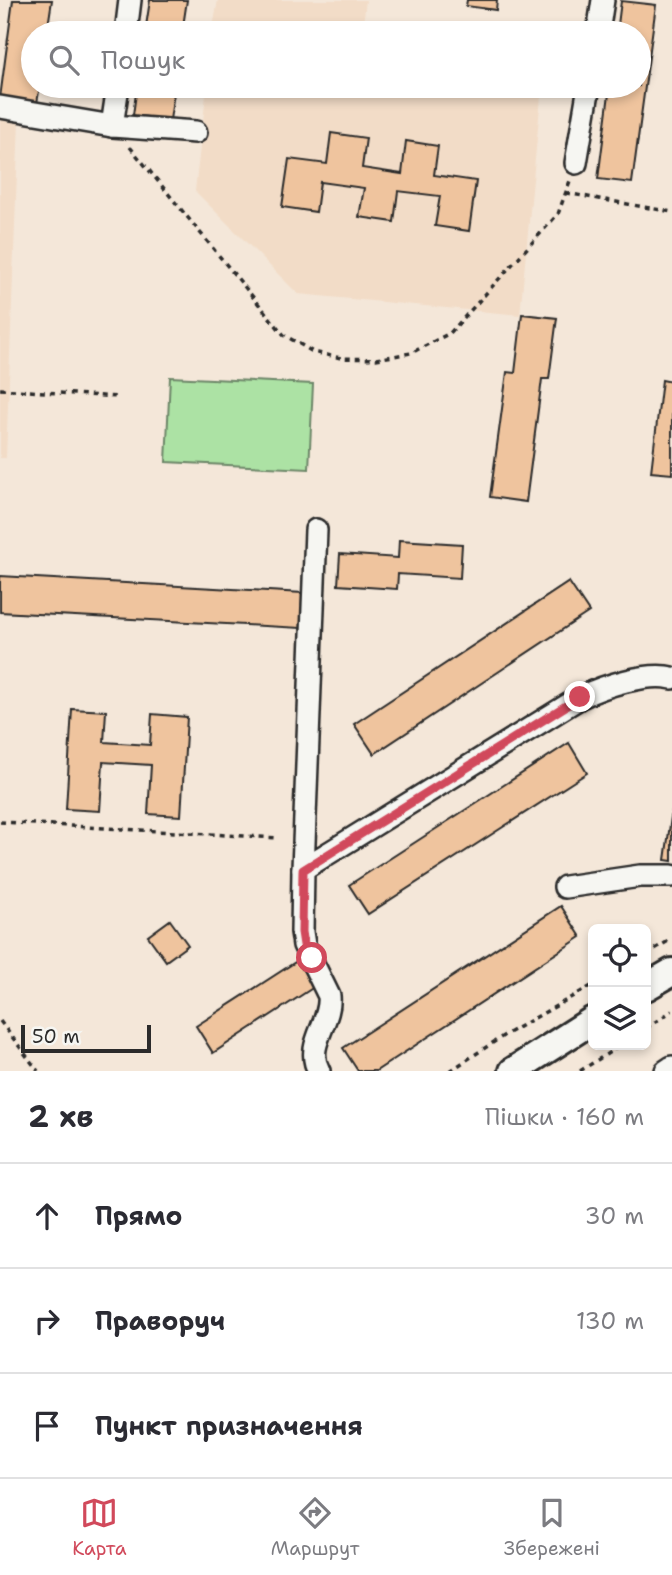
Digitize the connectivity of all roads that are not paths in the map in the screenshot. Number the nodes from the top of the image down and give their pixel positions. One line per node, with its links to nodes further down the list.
1 (130, 0): 3 (lane)
2 (603, 0): 4 (lane)
3 (127, 21)
4 (600, 21)
5 (116, 98): 8 (lane)
6 (587, 98): 10 (lane)
7 (0, 107): 8 (lane)
8 (112, 126): 9 (lane)
9 (196, 132)
10 (576, 163)
11 (316, 530): 13 (lane)
12 (672, 678): 13 (lane)
13 (303, 870): 20 (lane)
14 (672, 876): 15 (lane)
15 (565, 887)
16 (672, 972): 17 (main road)
17 (651, 984)
18 (588, 1023): 21 (main road)
19 (672, 1068): 22 (lane)
20 (319, 1071)
21 (513, 1071)
22 (666, 1071)

